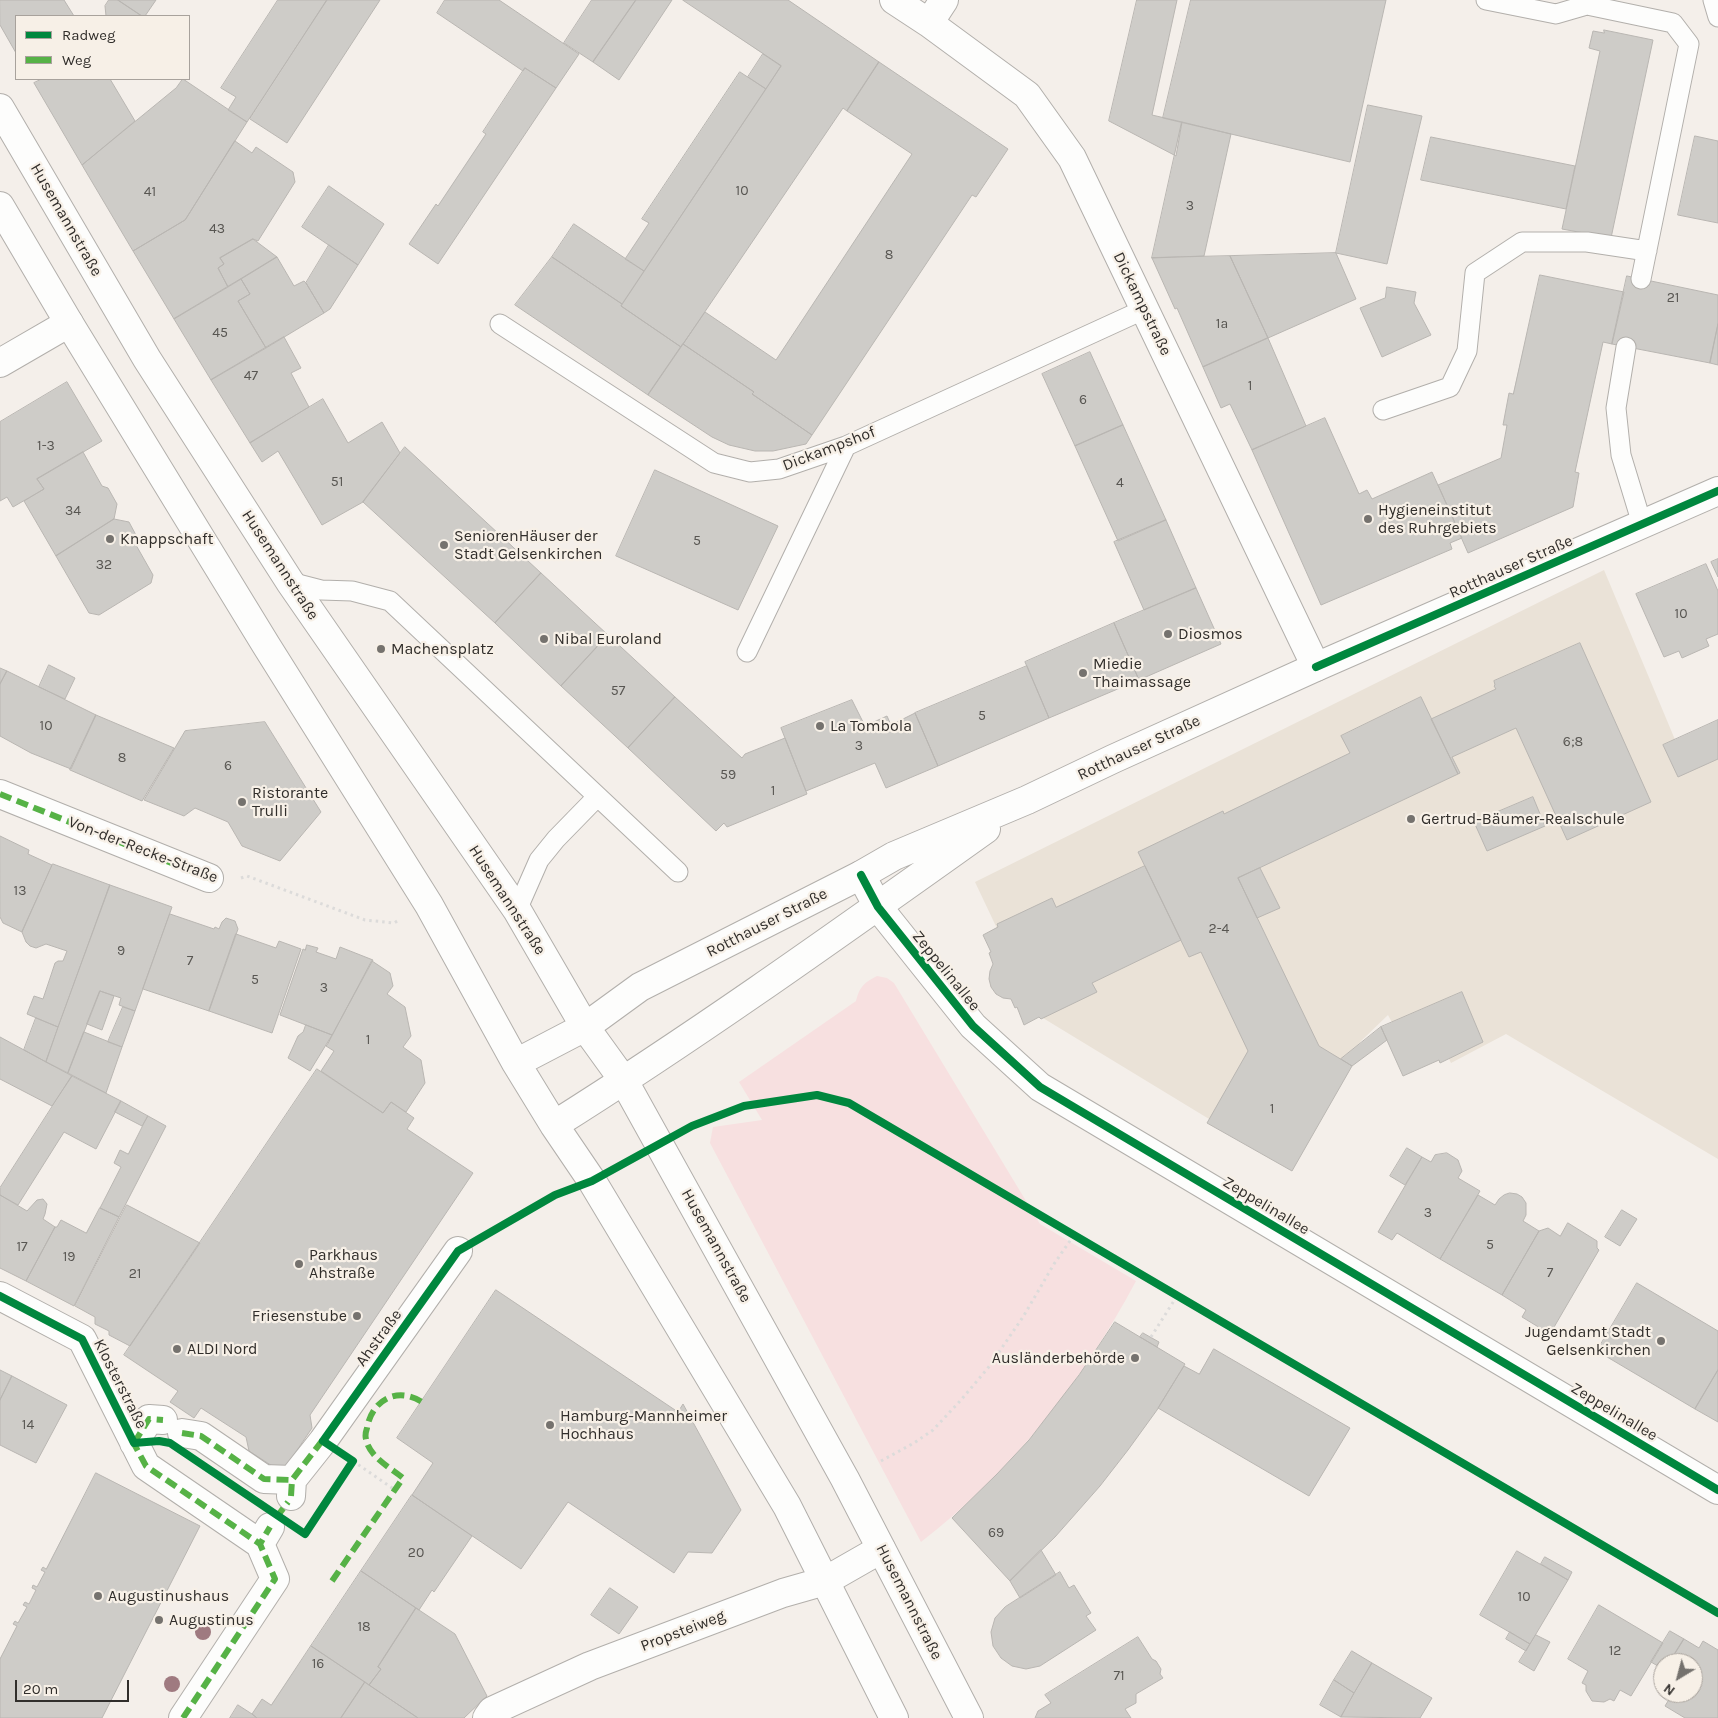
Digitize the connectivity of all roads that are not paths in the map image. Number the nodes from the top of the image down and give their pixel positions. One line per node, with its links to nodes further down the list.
1 (894, 0): 6 (main road, Dickampstraße)
2 (944, 0): 6 (main road)
3 (1486, 0): 9 (lane)
4 (1713, 0): 5 (lane)
5 (1718, 17)
6 (929, 23): 11 (main road, Dickampstraße)
7 (0, 108): 20 (main road, Husemannstraße)
8 (0, 206): 12 (main road)
9 (1647, 251): 10 (lane); 16 (lane)
10 (1641, 279)
11 (1145, 309): 17 (lane, Dickampshof); 22 (main road, Dickampstraße)
12 (69, 323): 15 (main road); 32 (main road)
13 (500, 324): 17 (lane, Dickampshof)
14 (1626, 347): 19 (lane)
15 (0, 363)
16 (1383, 410)
17 (846, 446): 21 (lane)
18 (1718, 491): 19 (main road, Rotthauser Straße)
19 (1642, 524): 22 (main road, Rotthauser Straße)
20 (290, 582): 24 (lane); 30 (main road, Husemannstraße)
21 (747, 652)
22 (1316, 667): 25 (main road, Rotthauser Straße)
23 (0, 794): 28 (main road, Von-der-Recke-Straße)
24 (598, 796): 26 (lane); 30 (lane)
25 (1027, 800): 27 (main road, Rotthauser Straße); 29 (main road, Rotthauser Straße)
26 (678, 872)
27 (861, 874): 29 (main road, Zeppelinallee); 31 (main road, Rotthauser Straße)
28 (209, 878)
29 (878, 907): 33 (main road, Rotthauser Straße); 38 (main road, Zeppelinallee)
30 (517, 910): 31 (main road, Husemannstraße)
31 (585, 1027): 32 (main road, Rotthauser Straße); 33 (main road, Husemannstraße)
32 (516, 1063): 34 (main road)
33 (624, 1081): 34 (main road, Rotthauser Straße); 40 (main road, Husemannstraße)
34 (554, 1125): 41 (main road)
35 (458, 1251): 39 (main road, Ahstraße)
36 (0, 1296): 37 (main road, Klosterstraße)
37 (134, 1443): 39 (main road, Klosterstraße); 39 (main road, Klosterstraße)
38 (1718, 1490)
39 (279, 1511): 42 (main road)
40 (882, 1549): 41 (main road, Propsteiweg); 45 (main road, Husemannstraße)
41 (825, 1581): 43 (main road, Propsteiweg); 44 (main road)
42 (183, 1718)
43 (487, 1718)
44 (894, 1718)
45 (969, 1718)

